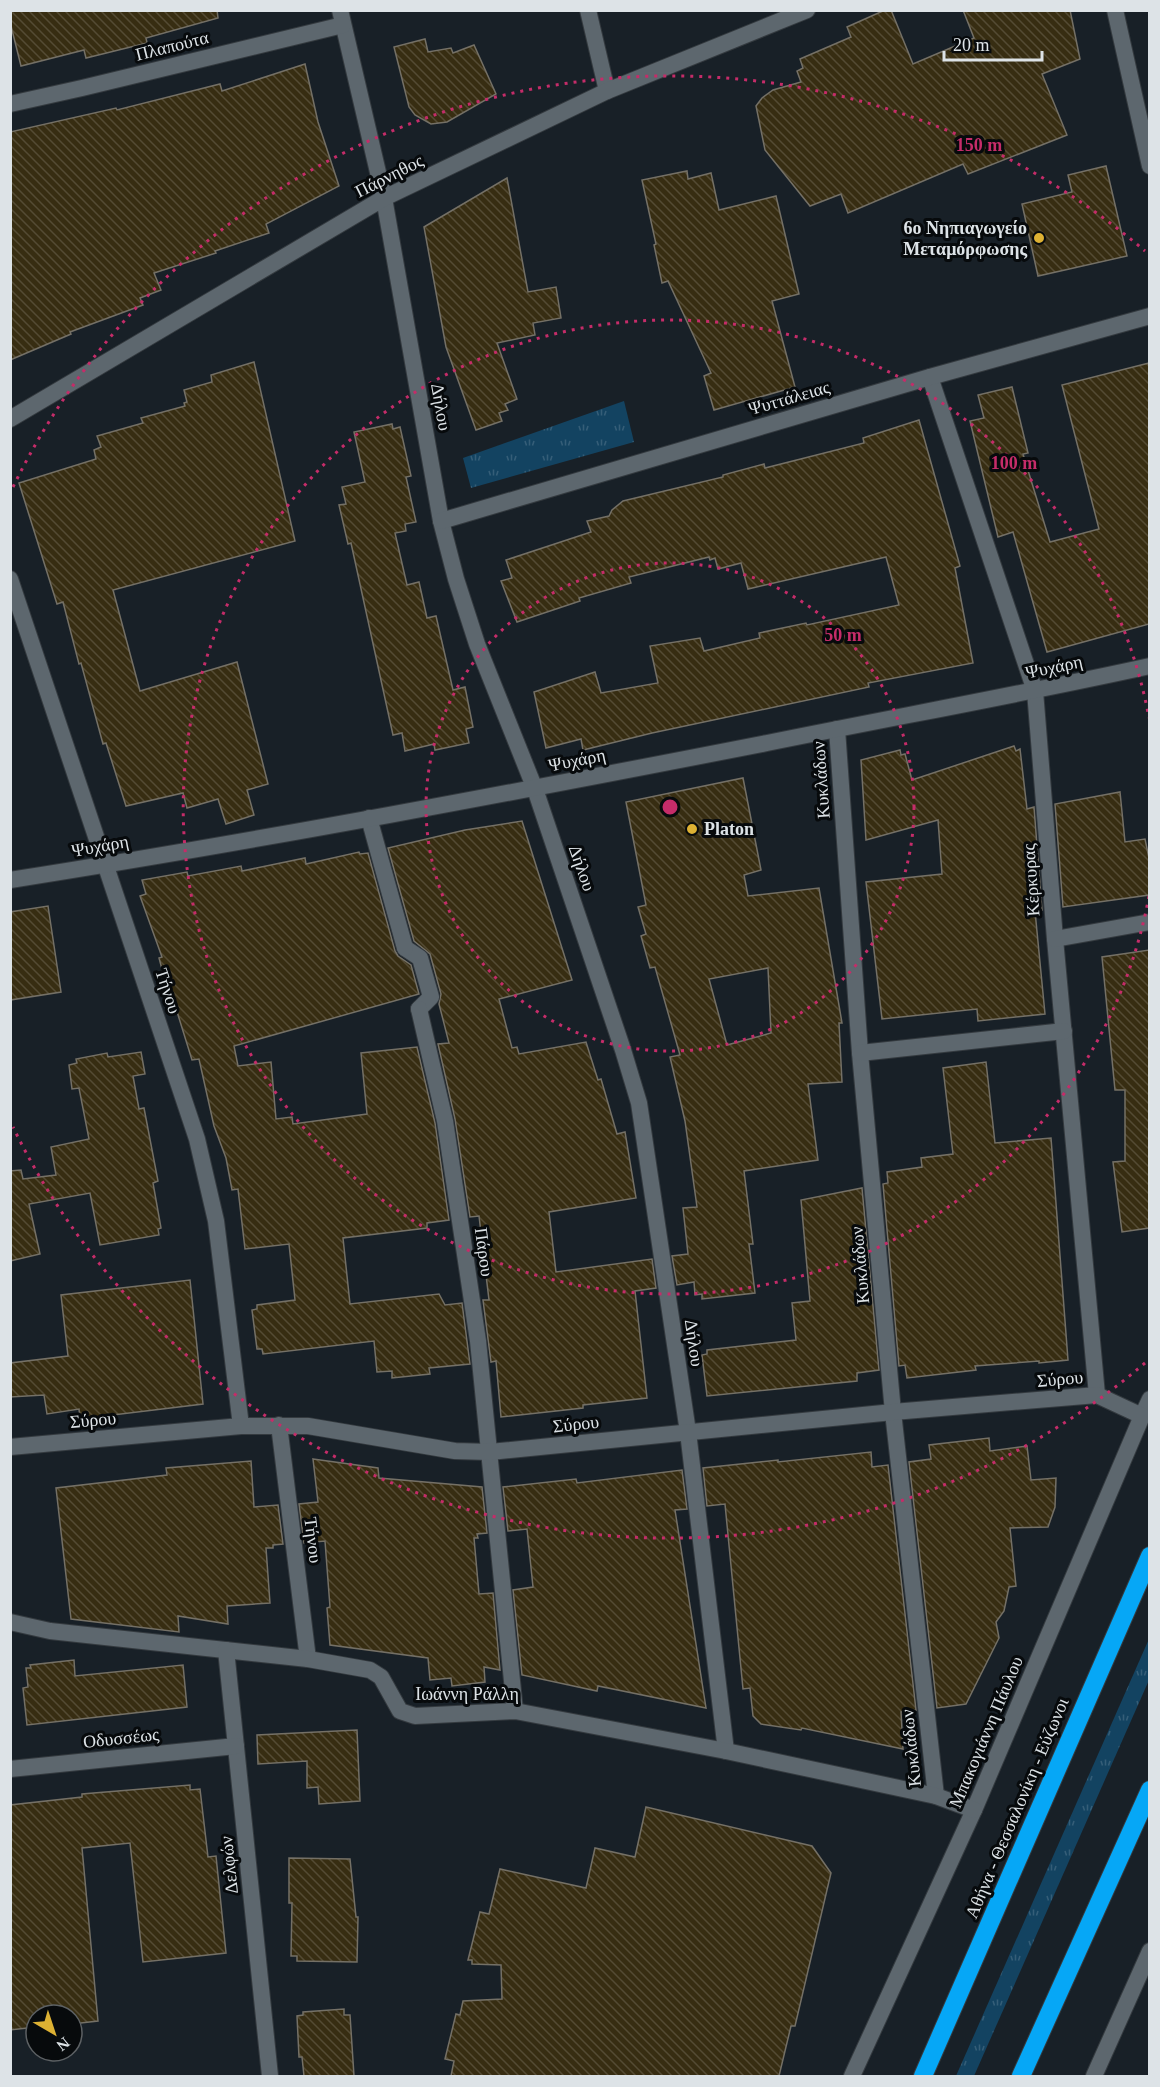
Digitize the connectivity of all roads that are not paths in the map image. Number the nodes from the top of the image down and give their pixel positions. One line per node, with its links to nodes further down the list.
1 (588, 10): 5 (street)
2 (807, 10): 5 (street, Πάρνηθος)
3 (1115, 10): 7 (street)
4 (341, 18): 6 (street, Πλαπούτα); 8 (street, Δήλου)
5 (608, 91): 8 (street, Πάρνηθος)
6 (10, 104)
7 (1149, 166)
8 (384, 198): 11 (street, Πάρνηθος); 12 (street, Δήλου)
9 (1149, 316): 10 (street, Ψυττάλειας)
10 (930, 377): 12 (street, Ψυττάλειας); 15 (street, Κέρκυρας)
11 (10, 419)
12 (441, 520): 17 (street, Δήλου)
13 (10, 579): 19 (street, Τήνου)
14 (1149, 666): 15 (street, Ψυχάρη)
15 (1035, 691): 16 (street, Ψυχάρη); 22 (street, Κέρκυρας)
16 (837, 729): 17 (street, Ψυχάρη); 24 (street, Κυκλάδων)
17 (534, 789): 18 (street, Ψυχάρη); 31 (street, Δήλου)
18 (369, 818): 19 (street, Ψυχάρη); 33 (street, Πάρου)
19 (105, 865): 20 (street, Ψυχάρη); 30 (street, Τήνου)
20 (10, 880)
21 (1149, 922): 22 (street)
22 (1055, 939): 23 (street, Κέρκυρας)
23 (1064, 1031): 24 (street); 25 (street, Κέρκυρας)
24 (860, 1053): 27 (street, Κυκλάδων)
25 (1097, 1395): 27 (street, Σύρου); 28 (street, Σύρου)
26 (1149, 1399): 28 (street, Μπακογιάννη Πάυλου)
27 (893, 1412): 31 (street, Σύρου); 43 (street, Κυκλάδων)
28 (1142, 1416): 44 (street, Μπακογιάννη Πάυλου)
29 (279, 1425): 30 (street, Σύρου); 33 (street, Σύρου); 37 (street, Τήνου)
30 (241, 1426): 32 (street, Σύρου)
31 (688, 1432): 33 (street, Σύρου); 40 (street, Δήλου)
32 (10, 1447)
33 (490, 1452): 38 (street, Πάρου)
34 (1149, 1556): 48 (highway, Αθήνα - Θεσσαλονίκη - Εύζωνοι)
35 (10, 1622): 36 (street, Ιωάννη Ράλλη)
36 (226, 1650): 37 (street, Ιωάννη Ράλλη); 39 (street, Δελφών)
37 (308, 1659): 38 (street, Ιωάννη Ράλλη)
38 (515, 1711): 40 (street, Ιωάννη Ράλλη)
39 (236, 1746): 41 (street, Οδυσσέως); 46 (street, Δελφών)
40 (726, 1751): 43 (street, Ιωάννη Ράλλη)
41 (10, 1769)
42 (1149, 1790): 49 (highway)
43 (936, 1796): 44 (street, Ιωάννη Ράλλη)
44 (974, 1810): 47 (street, Μπακογιάννη Πάυλου)
45 (1149, 1951): 50 (street)
46 (269, 2076)
47 (852, 2076)
48 (923, 2076)
49 (1022, 2076)
50 (1094, 2076)

